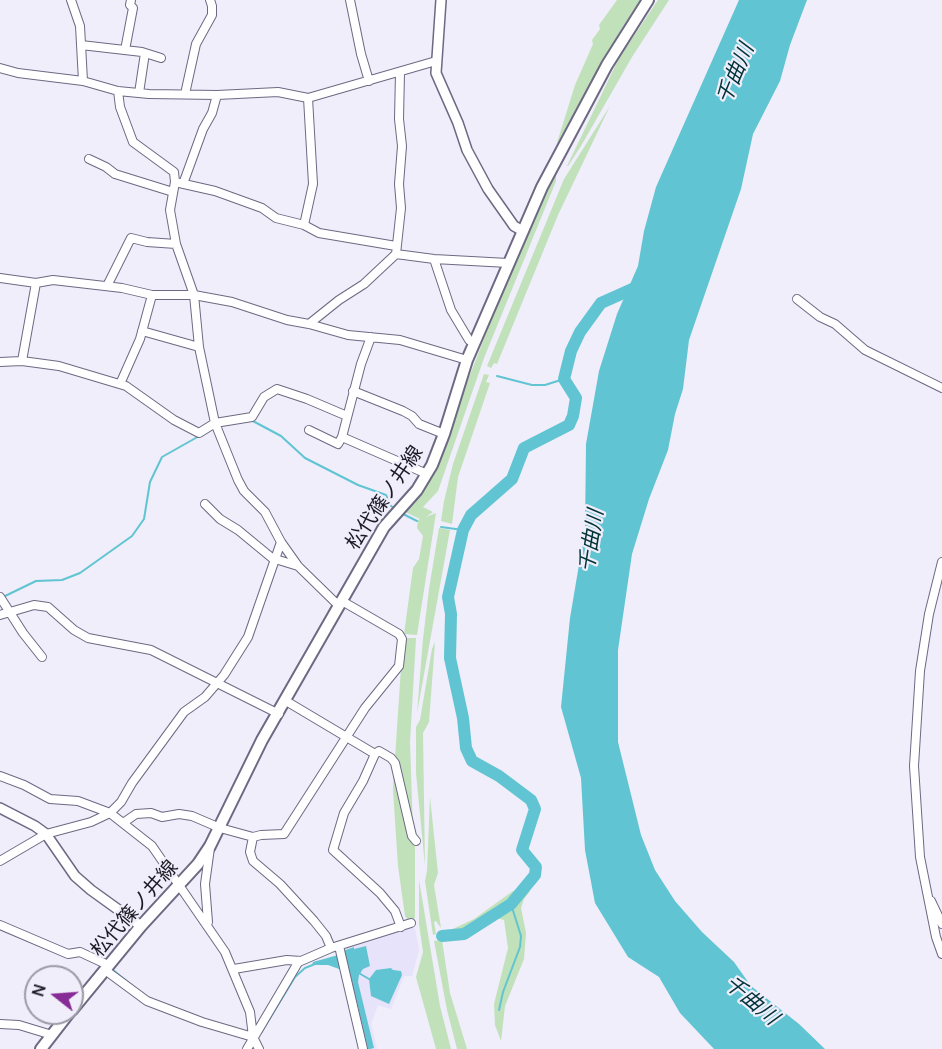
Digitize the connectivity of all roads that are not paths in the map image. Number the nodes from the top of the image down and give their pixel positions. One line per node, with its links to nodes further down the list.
1 (62, 0): 7 (street)
2 (131, 0): 9 (street)
3 (210, 0): 19 (street)
4 (350, 0): 16 (street)
5 (441, 0): 12 (street)
6 (648, 0): 26 (main road, 松代篠ノ井線)
7 (72, 2): 8 (street)
8 (81, 45): 9 (street); 15 (street)
9 (125, 50): 10 (street)
10 (145, 53): 11 (street); 18 (street)
11 (160, 58)
12 (436, 61): 14 (street); 26 (street)
13 (0, 68): 15 (street)
14 (400, 73): 16 (street); 28 (street)
15 (83, 81): 17 (street)
16 (369, 81): 21 (street)
17 (118, 91): 18 (street); 23 (street)
18 (139, 93): 19 (street)
19 (184, 94): 20 (street)
20 (217, 95): 21 (street); 23 (street)
21 (308, 98): 25 (street)
22 (89, 159): 24 (street)
23 (179, 183): 24 (street); 25 (street)
24 (173, 192): 27 (street)
25 (304, 225): 28 (street)
26 (523, 231): 30 (main road, 松代篠ノ井線)
27 (176, 244): 33 (street); 35 (street)
28 (396, 250): 29 (street); 37 (street)
29 (434, 259): 30 (street); 40 (street)
30 (508, 263): 40 (main road, 松代篠ノ井線)
31 (0, 278): 32 (street)
32 (36, 283): 33 (street); 43 (street)
33 (107, 286): 34 (street)
34 (152, 295): 35 (street); 38 (street)
35 (194, 295): 37 (street); 41 (street)
36 (796, 298): 46 (street)
37 (309, 324): 39 (street)
38 (142, 331): 41 (street); 45 (street)
39 (371, 337): 42 (street); 47 (street)
40 (474, 343): 42 (main road, 松代篠ノ井線)
41 (199, 347): 49 (street)
42 (467, 360): 51 (main road, 松代篠ノ井線)
43 (22, 361): 44 (street); 45 (street)
44 (0, 362)
45 (120, 384): 49 (street)
46 (942, 388)
47 (353, 391): 48 (street); 51 (street)
48 (347, 416): 49 (street); 52 (street)
49 (216, 423): 55 (street)
50 (309, 430): 52 (street)
51 (444, 434): 53 (main road, 松代篠ノ井線)
52 (342, 437): 53 (street)
53 (428, 474): 60 (main road, 松代篠ノ井線)
54 (205, 504): 56 (street)
55 (281, 542): 56 (street); 58 (street)
56 (275, 560): 58 (street); 64 (street)
57 (942, 562): 80 (street)
58 (298, 566): 60 (street)
59 (1, 598): 61 (street)
60 (340, 604): 65 (main road, 松代篠ノ井線); 67 (street)
61 (10, 612): 62 (street); 63 (street); 64 (street)
62 (0, 615)
63 (42, 657)
64 (217, 682): 66 (street); 71 (street)
65 (286, 701): 66 (main road, 松代篠ノ井線); 67 (street)
66 (279, 714): 73 (main road, 松代篠ノ井線)
67 (346, 736): 68 (street); 75 (street)
68 (375, 754): 76 (street); 86 (street)
69 (0, 776): 71 (street)
70 (0, 808): 74 (street)
71 (110, 813): 72 (street); 74 (street)
72 (123, 823): 73 (street); 79 (street)
73 (220, 828): 75 (street); 77 (main road, 松代篠ノ井線)
74 (46, 834): 78 (street); 84 (street)
75 (253, 837): 87 (street)
76 (416, 841)
77 (210, 846): 79 (main road, 松代篠ノ井線); 85 (street)
78 (0, 861)
79 (178, 884): 84 (main road, 松代篠ノ井線); 85 (street)
80 (928, 897): 82 (street); 88 (street)
81 (411, 923): 86 (street)
82 (942, 924)
83 (0, 926): 90 (street)
84 (141, 926): 90 (main road, 松代篠ノ井線)
85 (209, 927): 91 (street)
86 (401, 927): 87 (street)
87 (336, 948): 89 (street); 100 (street)
88 (942, 954)
89 (299, 961): 91 (street); 96 (street)
90 (107, 968): 92 (main road, 松代篠ノ井線); 96 (street)
91 (234, 969): 96 (street)
92 (84, 995)
93 (0, 1024): 95 (street)
94 (60, 1025): 95 (main road, 松代篠ノ井線)
95 (52, 1035): 97 (main road, 松代篠ノ井線)
96 (253, 1037): 98 (street); 99 (street)
97 (41, 1049)
98 (247, 1049)
99 (259, 1049)
100 (363, 1049)

